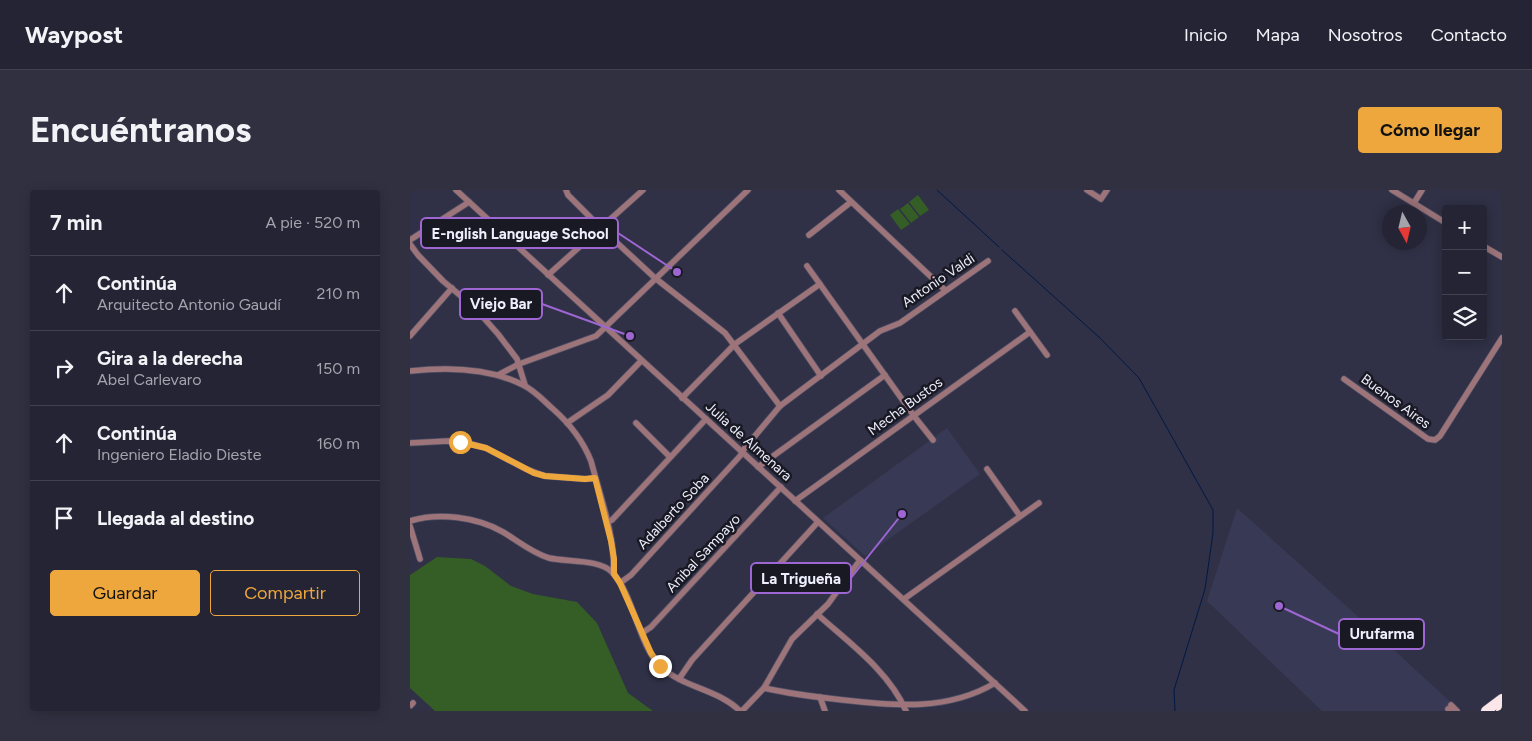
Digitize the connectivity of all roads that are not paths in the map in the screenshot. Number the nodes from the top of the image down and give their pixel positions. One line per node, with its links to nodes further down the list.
1 (456, 190): 10 (street, Julia de Almenara)
2 (566, 190): 14 (street)
3 (643, 190): 14 (street)
4 (748, 190): 23 (street)
5 (839, 190): 11 (street)
6 (1087, 190): 7 (street)
7 (1107, 190)
8 (1392, 190): 12 (street)
9 (1422, 190): 12 (street)
10 (469, 202): 16 (street); 22 (street, Julia de Almenara)
11 (851, 202): 15 (street); 26 (street)
12 (1414, 204): 13 (street)
13 (1442, 221)
14 (601, 228): 22 (street); 23 (street)
15 (809, 235)
16 (410, 240)
17 (410, 244): 25 (street)
18 (1487, 248): 19 (street)
19 (1502, 257)
20 (988, 262): 26 (street, Antonio Valdi)
21 (807, 266): 24 (street)
22 (548, 275): 29 (street, Julia de Almenara)
23 (655, 278): 29 (street); 33 (street)
24 (820, 284): 28 (street); 34 (street)
25 (452, 288): 31 (street); 37 (street)
26 (946, 290): 34 (street, Antonio Valdi)
27 (1016, 310): 30 (street)
28 (778, 313): 33 (street); 41 (street)
29 (605, 328): 36 (street, Julia de Almenara); 37 (street)
30 (1030, 332): 35 (street); 46 (street, Mecha Bustos)
31 (410, 336)
32 (1502, 338): 42 (street, Buenos Aires)
33 (735, 344): 44 (street); 45 (street)
34 (863, 344): 40 (street); 41 (street, Antonio Valdi)
35 (1047, 356)
36 (642, 361): 44 (street, Julia de Almenara); 48 (street)
37 (519, 364): 39 (street); 43 (street)
38 (410, 371): 39 (street)
39 (498, 375): 43 (street)
40 (885, 375): 46 (street); 54 (street)
41 (821, 376): 45 (street, Adalberto Soba)
42 (1344, 379)
43 (525, 385): 48 (street)
44 (682, 398): 47 (street, Julia de Almenara)
45 (780, 406): 52 (street, Adalberto Soba)
46 (914, 416): 50 (street); 58 (street, Mecha Bustos)
47 (706, 419): 52 (street, Julia de Almenara); 53 (street)
48 (568, 423): 56 (street)
49 (636, 424): 53 (street)
50 (933, 440)
51 (410, 443): 56 (street)
52 (742, 452): 54 (street, Julia de Almenara); 68 (street, Adalberto Soba)
53 (670, 457): 62 (street)
54 (758, 467): 57 (street, Julia de Almenara)
55 (987, 469): 60 (street)
56 (595, 478): 62 (street)
57 (781, 487): 58 (street, Julia de Almenara); 71 (street, Anibal Sampayo)
58 (795, 501): 63 (street, Julia de Almenara)
59 (1039, 503): 60 (street)
60 (1020, 516): 69 (street)
61 (410, 521): 67 (street)
62 (607, 522): 67 (street)
63 (818, 522): 66 (street, Julia de Almenara); 72 (street)
64 (410, 526): 65 (street)
65 (420, 559)
66 (860, 560): 69 (street, Julia de Almenara); 70 (street)
67 (614, 574): 68 (street)
68 (620, 583): 71 (street)
69 (904, 599): 73 (street, Julia de Almenara)
70 (817, 614): 74 (street); 77 (street)
71 (642, 633): 72 (street)
72 (679, 679): 79 (street)
73 (995, 683): 77 (street); 81 (street, Julia de Almenara)
74 (764, 688): 75 (street); 79 (street)
75 (820, 697): 77 (street); 80 (street)
76 (1502, 699): 83 (highway)
77 (905, 708)
78 (1449, 708): 82 (street)
79 (741, 711)
80 (825, 711)
81 (1025, 711)
82 (1457, 711)
83 (1486, 711)

